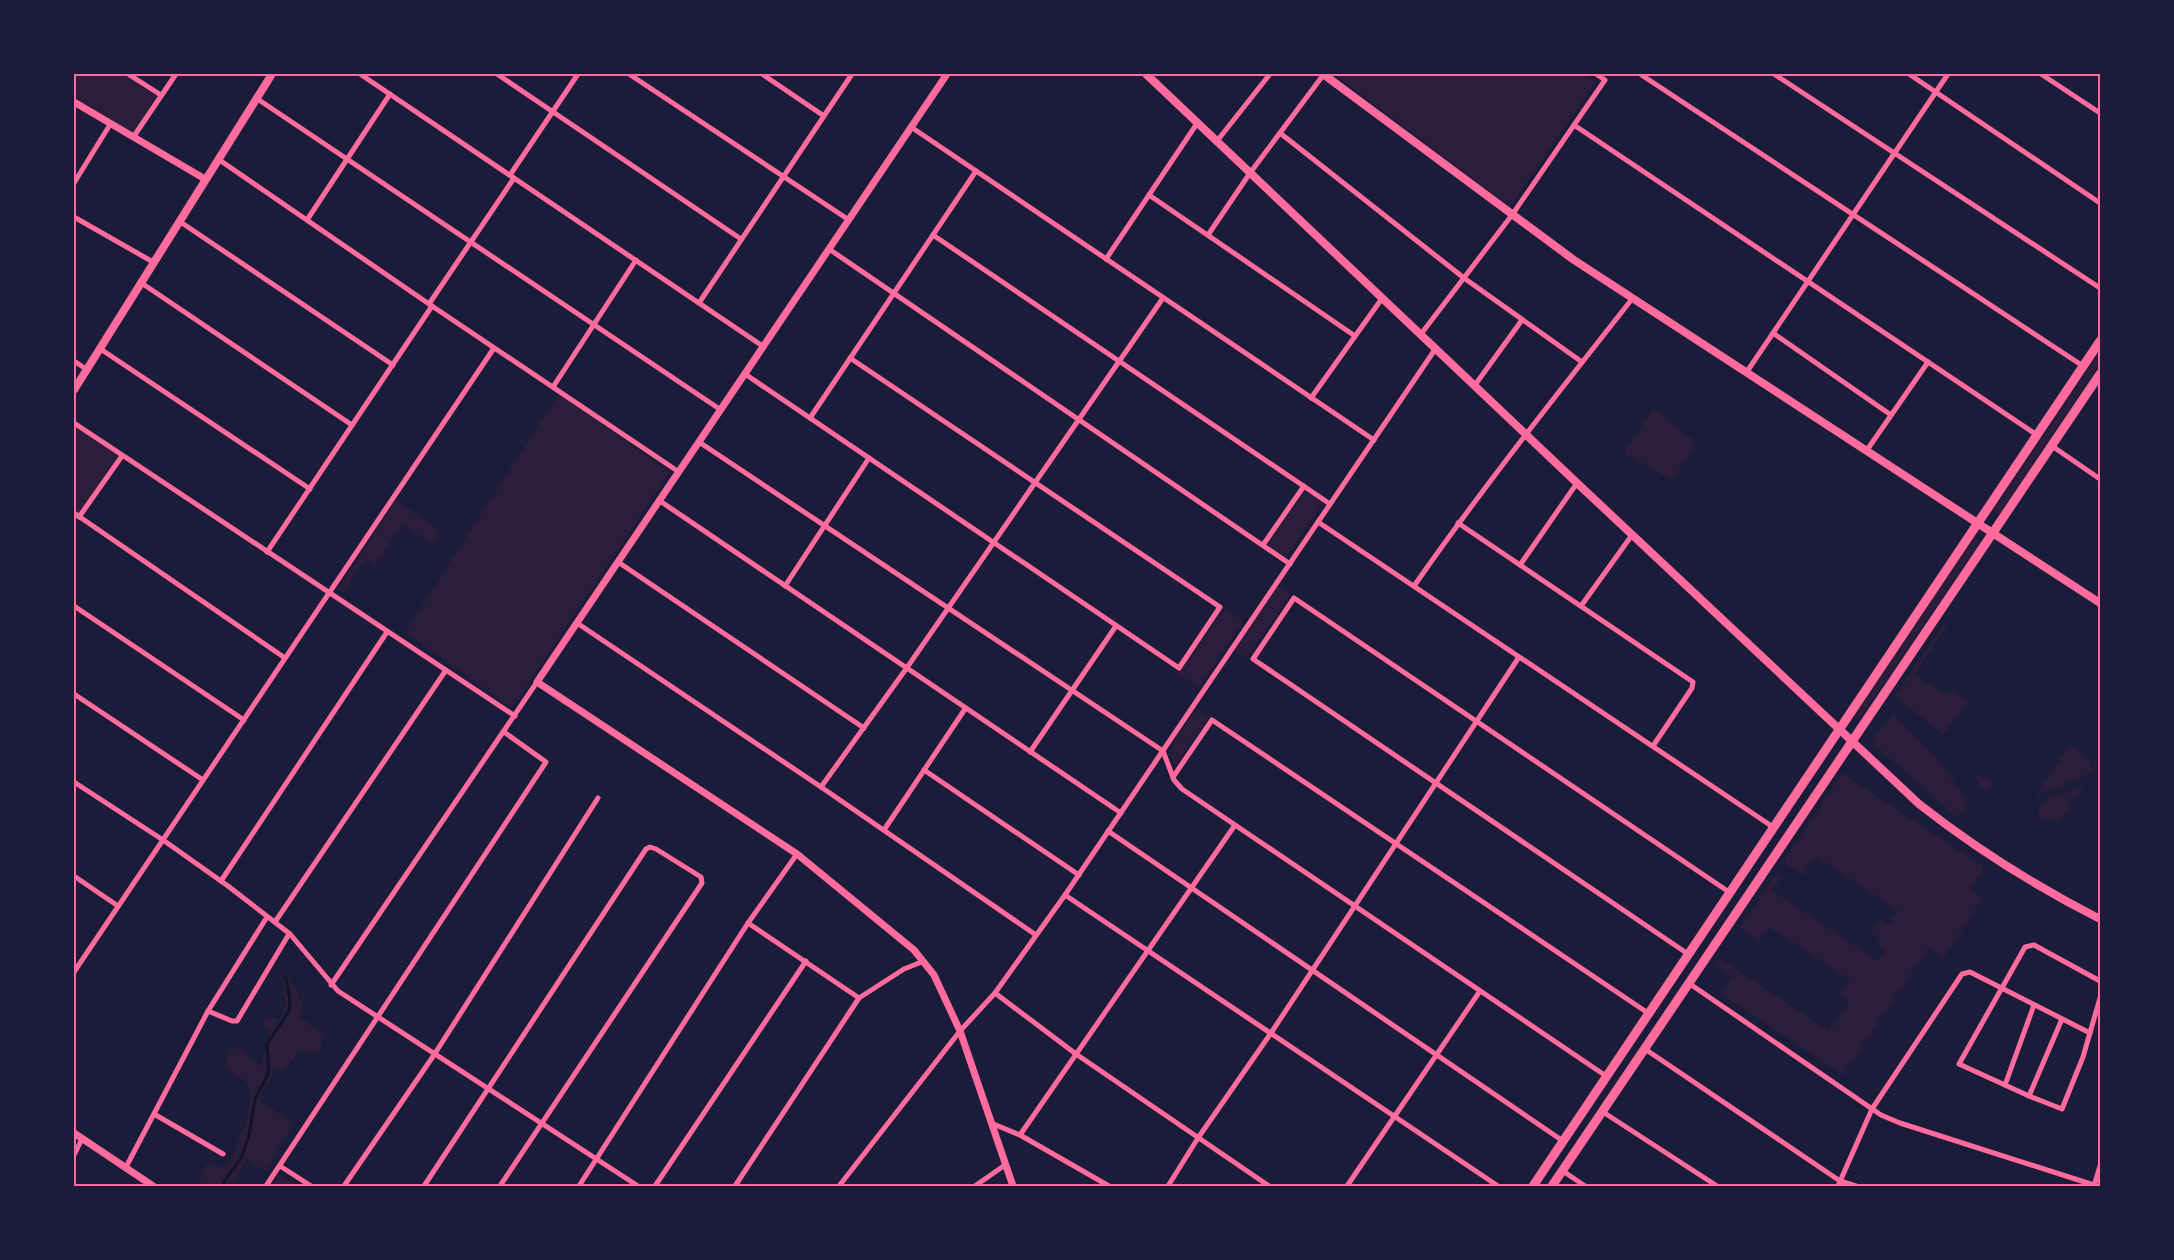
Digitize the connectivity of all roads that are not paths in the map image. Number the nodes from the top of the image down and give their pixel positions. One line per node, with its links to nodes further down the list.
1 (128, 74): 23 (street)
2 (176, 74): 23 (street)
3 (272, 74): 24 (main road)
4 (360, 74): 22 (street)
5 (497, 74): 26 (street)
6 (578, 74): 26 (street)
7 (629, 74): 42 (street)
8 (762, 74): 28 (street)
9 (852, 74): 28 (street)
10 (947, 74): 32 (street)
11 (1146, 74): 29 (main road)
12 (1270, 74): 35 (street)
13 (1323, 74): 33 (street); 48 (main road)
14 (1596, 74): 31 (street)
15 (1640, 74): 20 (street)
16 (1773, 74): 36 (street)
17 (1909, 74): 21 (street)
18 (1948, 74): 21 (street)
19 (2042, 74): 27 (street)
20 (1650, 76): 47 (street)
21 (1936, 92): 36 (street); 46 (street)
22 (390, 94): 38 (street); 41 (street)
23 (161, 95): 34 (street)
24 (256, 98): 37 (main road); 38 (street)
25 (74, 102): 30 (street)
26 (552, 112): 41 (street); 55 (street)
27 (2100, 113)
28 (824, 116): 42 (street)
29 (1198, 122): 35 (main road); 45 (street)
30 (111, 123): 34 (street); 44 (street)
31 (1574, 125): 48 (street); 63 (street)
32 (911, 127): 39 (street); 51 (street)
33 (1280, 133): 40 (street); 61 (street)
34 (134, 136): 43 (street)
35 (1217, 141): 40 (main road)
36 (1895, 152): 47 (street); 64 (street)
37 (218, 159): 43 (main road); 50 (street)
38 (347, 159): 50 (street); 56 (street)
39 (976, 171): 53 (street); 58 (street)
40 (1250, 173): 54 (street); 66 (main road)
41 (512, 176): 56 (street); 59 (street)
42 (783, 177): 51 (street); 55 (street)
43 (205, 179): 52 (main road)
44 (74, 183)
45 (1149, 195): 54 (street); 58 (street)
46 (2100, 203)
47 (1853, 214): 63 (street); 87 (street)
48 (1512, 215): 61 (street); 68 (main road)
49 (74, 217): 60 (street)
50 (307, 220): 70 (street)
51 (849, 220): 57 (street)
52 (179, 221): 60 (main road); 86 (street)
53 (933, 235): 65 (street); 83 (street)
54 (1208, 235): 75 (street)
55 (741, 239): 69 (street)
56 (471, 242): 70 (street); 72 (street)
57 (829, 249): 65 (street); 78 (street)
58 (1106, 259): 67 (street)
59 (636, 260): 69 (street); 72 (street)
60 (153, 262): 62 (main road)
61 (1464, 278): 71 (street); 74 (street)
62 (140, 282): 77 (main road); 101 (street)
63 (1807, 282): 73 (street); 85 (street)
64 (2100, 288)
65 (893, 294): 81 (street); 99 (street)
66 (1383, 297): 74 (main road); 75 (street)
67 (1163, 298): 83 (street); 95 (street)
68 (1632, 299): 84 (street); 89 (main road)
69 (699, 303): 78 (street)
70 (430, 305): 79 (street); 86 (street)
71 (1522, 320): 84 (street); 92 (street)
72 (594, 325): 93 (street); 96 (street)
73 (1773, 333): 89 (street); 97 (street)
74 (1421, 334): 80 (main road)
75 (1355, 336): 95 (street)
76 (2100, 340): 87 (main road)
77 (99, 347): 88 (main road); 115 (street)
78 (764, 347): 90 (street)
79 (494, 348): 93 (street); 134 (street)
80 (1436, 348): 92 (main road); 104 (street)
81 (850, 358): 98 (street); 112 (street)
82 (74, 361): 88 (street)
83 (1119, 361): 99 (street); 114 (street)
84 (1582, 362): 102 (street)
85 (1928, 362): 97 (street); 103 (street)
86 (393, 364): 101 (street)
87 (2083, 366): 103 (main road)
88 (86, 369): 94 (main road)
89 (1746, 373): 107 (main road)
90 (745, 374): 96 (street); 98 (street)
91 (2099, 380): 106 (main road)
92 (1475, 386): 102 (main road)
93 (553, 387): 110 (street)
94 (74, 390)
95 (1311, 398): 104 (street)
96 (721, 410): 105 (street)
97 (1892, 415): 107 (street)
98 (810, 417): 109 (street)
99 (1079, 420): 112 (street); 127 (street)
100 (74, 423): 108 (street)
101 (352, 425): 115 (street)
102 (1526, 434): 113 (main road); 122 (street)
103 (2037, 435): 121 (main road)
104 (1374, 440): 117 (street)
105 (699, 442): 110 (street); 123 (street)
106 (2052, 446): 111 (street); 124 (main road)
107 (1867, 450): 121 (main road)
108 (122, 456): 119 (street); 128 (street)
109 (869, 458): 123 (street); 126 (street)
110 (679, 472): 116 (street)
111 (2100, 478)
112 (1036, 483): 126 (street); 140 (street)
113 (1576, 483): 125 (main road); 131 (street)
114 (1304, 486): 117 (street); 127 (street)
115 (310, 489): 128 (street)
116 (660, 501): 129 (street); 132 (street)
117 (1330, 504): 120 (street)
118 (74, 513): 119 (street)
119 (79, 517): 143 (street)
120 (1318, 522): 130 (street); 133 (street)
121 (1979, 522): 124 (main road); 155 (main road)
122 (1458, 523): 131 (street); 133 (street)
123 (825, 526): 132 (street); 138 (street)
124 (1994, 532): 135 (main road); 153 (main road)
125 (1632, 535): 137 (street); 155 (main road)
126 (994, 543): 138 (street); 140 (street)
127 (1263, 545): 130 (street)
128 (267, 552): 134 (street)
129 (618, 562): 139 (street); 154 (street)
130 (1290, 564): 159 (street)
131 (1520, 564): 137 (street)
132 (785, 586): 144 (street)
133 (1413, 586): 142 (street)
134 (329, 593): 141 (street); 143 (street)
135 (2100, 603)
136 (74, 606): 151 (street)
137 (1581, 606): 158 (street)
138 (949, 608): 144 (street); 147 (street)
139 (577, 623): 146 (street); 166 (street)
140 (1116, 626): 147 (street)
141 (387, 632): 145 (street); 178 (street)
142 (1519, 657): 152 (street); 158 (street)
143 (285, 658): 151 (street)
144 (906, 669): 149 (street); 154 (street)
145 (446, 670): 150 (street); 186 (street)
146 (537, 682): 150 (street); 175 (street)
147 (1072, 691): 159 (street); 160 (street)
148 (74, 694): 163 (street)
149 (965, 709): 160 (street); 161 (street)
150 (515, 716): 156 (street)
151 (244, 720): 163 (street)
152 (1477, 721): 165 (street); 165 (street); 180 (street)
153 (1864, 724): 155 (main road); 157 (main road)
154 (864, 728): 166 (street)
155 (1839, 728): 157 (main road); 170 (main road)
156 (504, 732): 199 (street); 209 (street)
157 (1853, 741): 185 (main road); 188 (main road)
158 (1653, 746): 170 (street)
159 (1163, 751): 162 (street); 168 (street)
160 (1030, 752): 168 (street)
161 (924, 770): 171 (street); 176 (street)
162 (1173, 777): 169 (street); 174 (street)
163 (203, 780): 173 (street)
164 (74, 782): 173 (street)
165 (1436, 783): 174 (street); 192 (street)
166 (821, 787): 171 (street)
167 (598, 798): 216 (street)
168 (1121, 813): 172 (street)
169 (1235, 825): 179 (street); 183 (street)
170 (1773, 827): 180 (main road)
171 (884, 830): 190 (street)
172 (1108, 831): 176 (street); 179 (street)
173 (163, 840): 178 (street); 182 (street)
174 (1396, 844): 183 (street); 208 (street)
175 (797, 854): 187 (street); 194 (street)
176 (1079, 875): 181 (street)
177 (74, 876): 182 (street)
178 (221, 881): 184 (street)
179 (1191, 888): 191 (street); 196 (street)
180 (1729, 892): 188 (main road); 192 (main road)
181 (1065, 895): 190 (street); 191 (street)
182 (118, 906): 195 (street)
183 (1355, 906): 196 (street); 201 (street)
184 (267, 917): 186 (street); 207 (street)
185 (2100, 919)
186 (275, 922): 189 (street)
187 (748, 923): 193 (street); 235 (street)
188 (1724, 933): 198 (main road)
189 (289, 934): 199 (street); 207 (street)
190 (1036, 935): 202 (street)
191 (1148, 950): 213 (street); 215 (street)
192 (1688, 954): 205 (main road)
193 (806, 961): 203 (street); 251 (street)
194 (924, 961): 203 (street); 211 (street)
195 (75, 968)
196 (1313, 971): 213 (street); 217 (street)
197 (2100, 981): 200 (street)
198 (1690, 984): 214 (main road); 222 (street)
199 (331, 985): 209 (street)
200 (2001, 988): 206 (street); 219 (street); 222 (street)
201 (1480, 991): 217 (street); 218 (street)
202 (995, 993): 211 (street); 215 (street)
203 (860, 998): 252 (street)
204 (2100, 998): 212 (street)
205 (1658, 1000): 208 (main road); 214 (main road)
206 (2034, 1005): 210 (street); 219 (street)
207 (208, 1011): 224 (street)
208 (1648, 1013): 218 (main road)
209 (376, 1017): 216 (street); 237 (street)
210 (2062, 1019): 212 (street); 221 (street)
211 (960, 1031): 226 (street); 253 (street)
212 (2090, 1033): 221 (street)
213 (1271, 1034): 225 (street); 230 (street)
214 (1645, 1049): 223 (main road); 242 (street)
215 (1076, 1054): 229 (street); 230 (street)
216 (434, 1055): 220 (street); 246 (street)
217 (1437, 1055): 225 (street); 232 (street)
218 (1606, 1076): 232 (main road)
219 (2005, 1085): 221 (street)
220 (488, 1090): 227 (street); 227 (street); 247 (street)
221 (2029, 1096)
222 (1872, 1109): 242 (street); 266 (street)
223 (1603, 1112): 240 (main road); 264 (street)
224 (154, 1114): 233 (street); 239 (street)
225 (1395, 1117): 259 (street); 260 (street)
226 (991, 1123): 229 (street); 236 (street)
227 (541, 1124): 235 (street); 248 (street)
228 (74, 1133): 231 (street)
229 (1020, 1135): 256 (street)
230 (1198, 1138): 257 (street); 258 (street)
231 (82, 1139): 234 (street); 239 (street)
232 (1563, 1141): 261 (main road)
233 (223, 1154)
234 (74, 1155)
235 (597, 1160): 249 (street); 250 (street)
236 (1005, 1165): 254 (street); 255 (street)
237 (280, 1166): 244 (street); 245 (street)
238 (2100, 1166): 241 (street)
239 (126, 1167): 243 (street)
240 (1563, 1171): 262 (main road); 263 (street)
241 (2099, 1175): 266 (street)
242 (1839, 1184): 265 (street)
243 (153, 1186)
244 (266, 1186)
245 (311, 1186)
246 (344, 1186)
247 (424, 1186)
248 (500, 1186)
249 (579, 1186)
250 (638, 1186)
251 (655, 1186)
252 (735, 1186)
253 (839, 1186)
254 (975, 1186)
255 (1013, 1186)
256 (1109, 1186)
257 (1168, 1186)
258 (1269, 1186)
259 (1347, 1186)
260 (1498, 1186)
261 (1533, 1186)
262 (1552, 1186)
263 (1585, 1186)
264 (1717, 1186)
265 (1856, 1186)
266 (2094, 1186)

